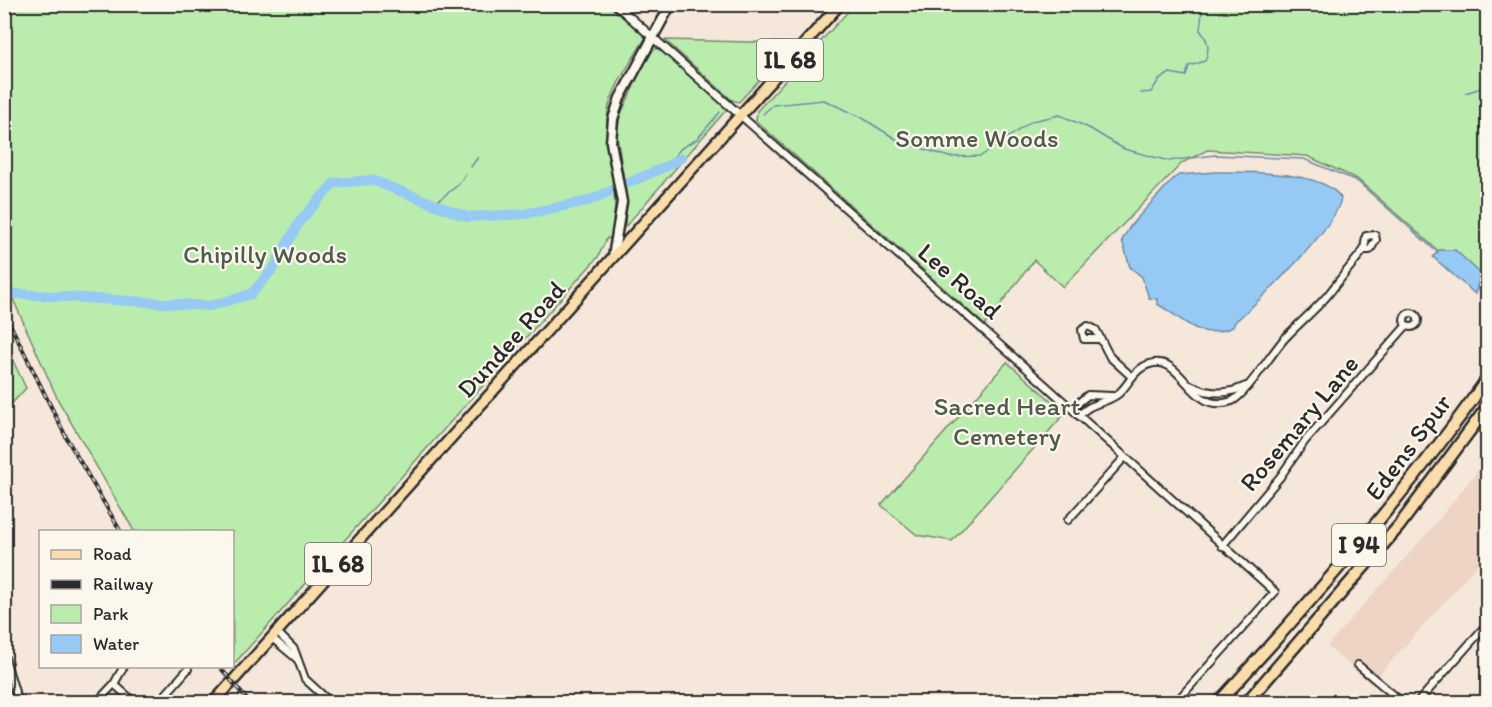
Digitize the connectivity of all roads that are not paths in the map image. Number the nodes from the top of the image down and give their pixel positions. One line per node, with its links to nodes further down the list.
1 (615, 4): 4 (street, Lee Road)
2 (671, 4): 4 (main road)
3 (840, 4): 5 (main road, Dundee Road / IL 68)
4 (654, 39): 5 (street, Lee Road); 7 (main road)
5 (740, 115): 7 (main road, Dundee Road / IL 68); 16 (street, Lee Road)
6 (1364, 250): 13 (street)
7 (613, 257): 22 (main road, Dundee Road / IL 68)
8 (1406, 326): 20 (street, Rosemary Lane)
9 (1101, 339): 10 (street)
10 (1132, 377): 12 (street); 14 (street)
11 (1488, 378): 35 (highway, Edens Spur / I 94)
12 (1188, 384): 13 (street); 13 (street)
13 (1246, 385)
14 (1115, 396): 16 (street); 17 (street)
15 (1488, 405): 36 (highway, Edens Spur / I 94)
16 (1072, 408): 17 (street, Lee Road)
17 (1079, 416): 18 (street, Lee Road)
18 (1124, 458): 19 (street); 20 (street, Lee Road)
19 (1068, 520)
20 (1222, 546): 34 (street, Lee Road)
21 (1488, 623): 38 (street)
22 (274, 635): 32 (main road, Dundee Road / IL 68); 33 (street)
23 (4, 655): 28 (street)
24 (1358, 665): 37 (street)
25 (123, 668): 27 (street)
26 (188, 669): 31 (street)
27 (114, 684): 29 (street); 30 (street)
28 (18, 702)
29 (97, 702)
30 (134, 702)
31 (159, 702)
32 (214, 702)
33 (330, 702)
34 (1176, 702)
35 (1219, 702)
36 (1247, 702)
37 (1402, 702)
38 (1418, 702)

